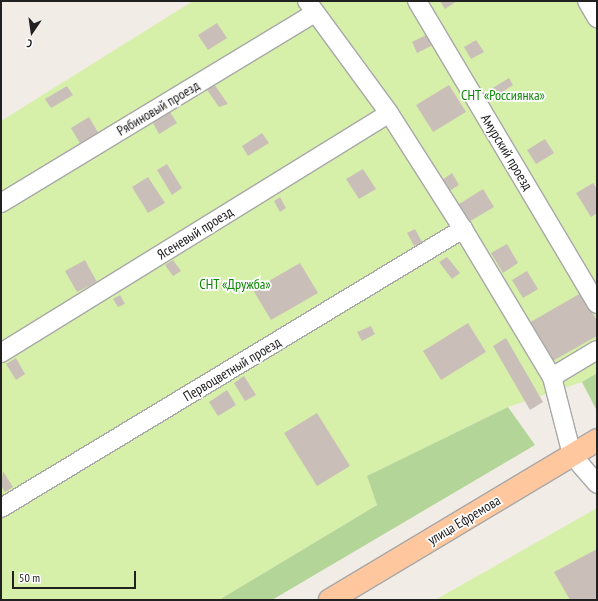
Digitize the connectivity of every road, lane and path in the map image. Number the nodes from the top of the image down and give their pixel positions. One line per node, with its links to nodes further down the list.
1 (417, 1): 8 (street, Амурский проезд)
2 (586, 1): 4 (street)
3 (311, 7): 5 (street); 6 (street, Рябиновый проезд)
4 (597, 18)
5 (389, 113): 7 (street); 10 (street, Ясеневый проезд)
6 (1, 202)
7 (463, 229): 11 (street); 15 (street, Первоцветный проезд)
8 (597, 304)
9 (597, 350): 11 (street)
10 (1, 353)
11 (552, 377): 13 (street)
12 (597, 440): 13 (main road, улица Ефремова)
13 (572, 455): 14 (street); 16 (main road, улица Ефремова)
14 (597, 484)
15 (1, 508)
16 (330, 600)

